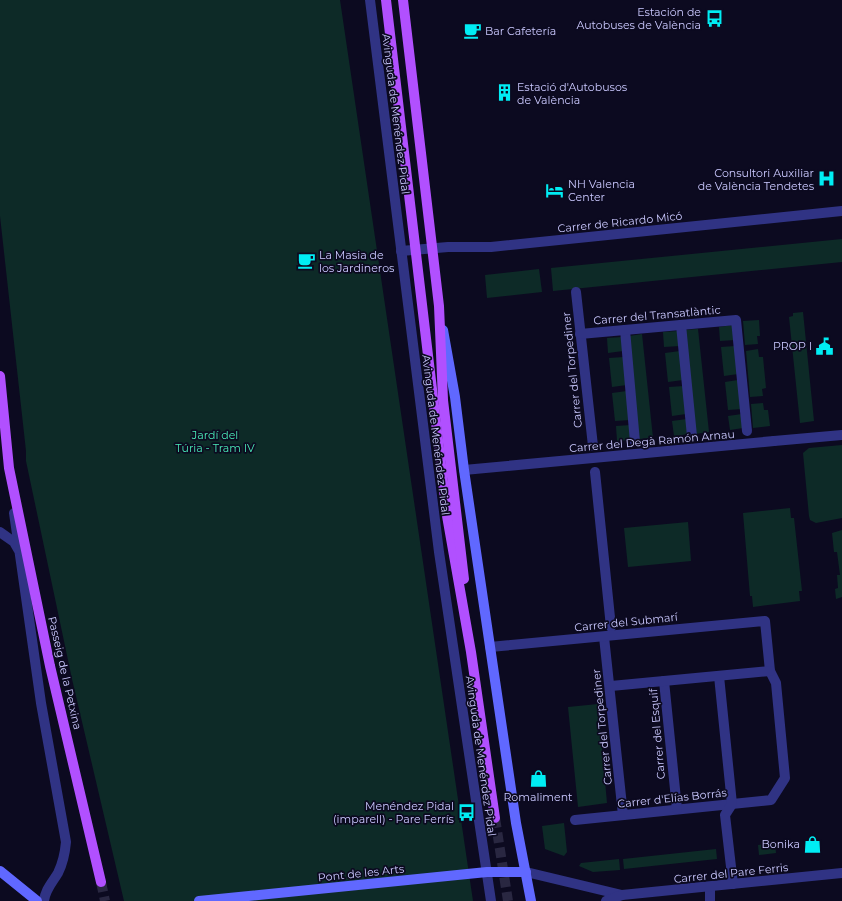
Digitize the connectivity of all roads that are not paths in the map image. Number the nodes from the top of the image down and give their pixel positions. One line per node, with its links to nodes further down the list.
1 (370, 0): 7 (street, Avinguda de Menéndez Pidal)
2 (386, 0): 6 (main road, Avinguda de Menéndez Pidal)
3 (403, 0): 5 (main road, Avinguda de Menéndez Pidal)
4 (842, 211): 5 (street, Carrer de Ricardo Micó)
5 (432, 249): 6 (street, Carrer de Ricardo Micó); 9 (main road, Avinguda de Menéndez Pidal)
6 (415, 250): 7 (street, Carrer de Ricardo Micó); 27 (main road, Avinguda de Menéndez Pidal)
7 (401, 252): 38 (street, Avinguda de Menéndez Pidal)
8 (576, 292): 12 (street, Carrer del Torpediner)
9 (439, 306): 20 (main road, Avinguda de Menéndez Pidal); 27 (main road, Avinguda de Menéndez Pidal)
10 (681, 325): 11 (street, Carrer del Transatlàntic); 14 (street, Carrer del Transatlàntic); 16 (street)
11 (624, 330): 12 (street, Carrer del Transatlàntic); 17 (street)
12 (580, 334): 18 (street, Carrer del Torpediner)
13 (0, 376): 19 (main road, Passeig de la Petxina)
14 (747, 431)
15 (842, 435): 20 (street, Carrer del Degà Ramón Arnau)
16 (692, 436)
17 (636, 442)
18 (593, 446)
19 (9, 468): 23 (street, Passeig de la Petxina); 41 (main road, Passeig de la Petxina)
20 (464, 470): 26 (main road, Avinguda de Menéndez Pidal)
21 (595, 472): 24 (street)
22 (0, 532): 23 (street)
23 (19, 550): 46 (street, Passeig de la Petxina)
24 (611, 627)
25 (604, 636): 26 (street, Carrer del Submarí); 28 (street, Carrer del Submarí); 31 (street, Carrer del Torpediner)
26 (490, 648): 39 (main road, Avinguda de Menéndez Pidal)
27 (471, 652): 35 (main road, Avinguda de Menéndez Pidal)
28 (770, 671): 29 (street); 32 (street, Carrer d'Elías Borrás)
29 (719, 676): 30 (street); 32 (street)
30 (664, 681): 31 (street); 33 (street, Carrer del Esquif)
31 (611, 686): 34 (street, Carrer del Torpediner)
32 (732, 804): 33 (street, Carrer d'Elías Borrás); 42 (street)
33 (677, 810): 34 (street, Carrer d'Elías Borrás)
34 (623, 815): 36 (street, Carrer d'Elías Borrás)
35 (495, 818)
36 (575, 820)
37 (0, 871): 45 (main road)
38 (487, 872): 39 (main road, Pont de les Arts); 47 (main road, Pont de les Arts); 48 (street, Avinguda de Menéndez Pidal)
39 (526, 872): 44 (street, Carrer del Pare Ferris); 49 (main road, Avinguda de Menéndez Pidal)
40 (842, 873): 42 (street, Carrer del Pare Ferris)
41 (101, 882)
42 (733, 884): 43 (street, Carrer del Pare Ferris)
43 (710, 887): 44 (street, Carrer del Pare Ferris); 51 (street)
44 (622, 895): 50 (street, Carrer del Pare Ferris)
45 (37, 901)
46 (44, 901)
47 (199, 901)
48 (491, 901)
49 (531, 901)
50 (606, 901)
51 (710, 901)

